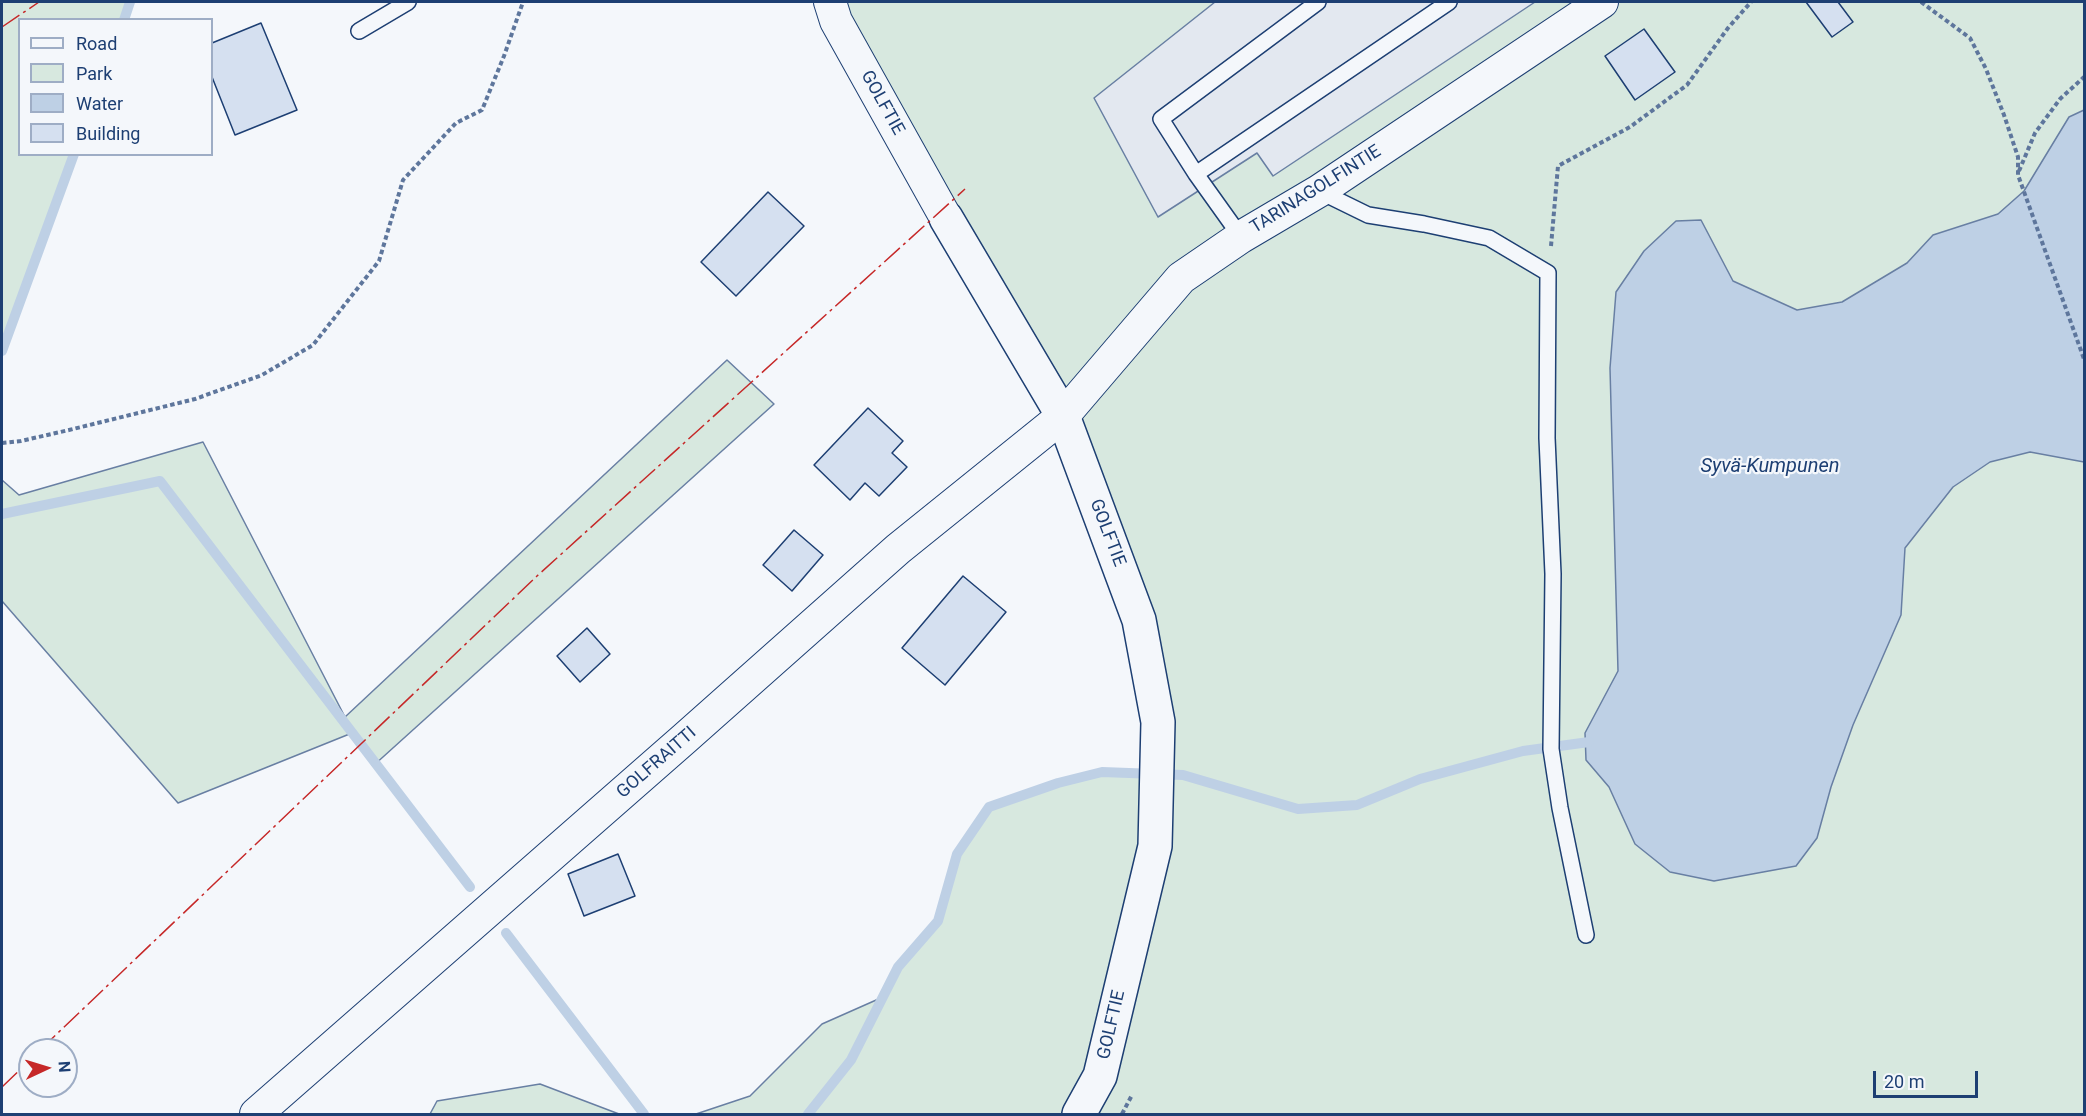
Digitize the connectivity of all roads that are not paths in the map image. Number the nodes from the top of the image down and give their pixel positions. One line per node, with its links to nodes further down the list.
1 (408, 2): 6 (lane)
2 (830, 2): 9 (street, GOLFTIE)
3 (1318, 2): 7 (lane)
4 (1449, 2): 7 (lane)
5 (1602, 2): 8 (street, TARINAGOLFINTIE)
6 (359, 31)
7 (1196, 174): 10 (lane)
8 (1319, 191): 10 (street, TARINAGOLFINTIE); 12 (lane)
9 (946, 218): 11 (street, GOLFTIE)
10 (1241, 237): 11 (street, TARINAGOLFINTIE)
11 (1063, 416): 13 (street, GOLFRAITTI); 14 (street, GOLFTIE)
12 (1586, 935)
13 (256, 1114)
14 (1079, 1114)

